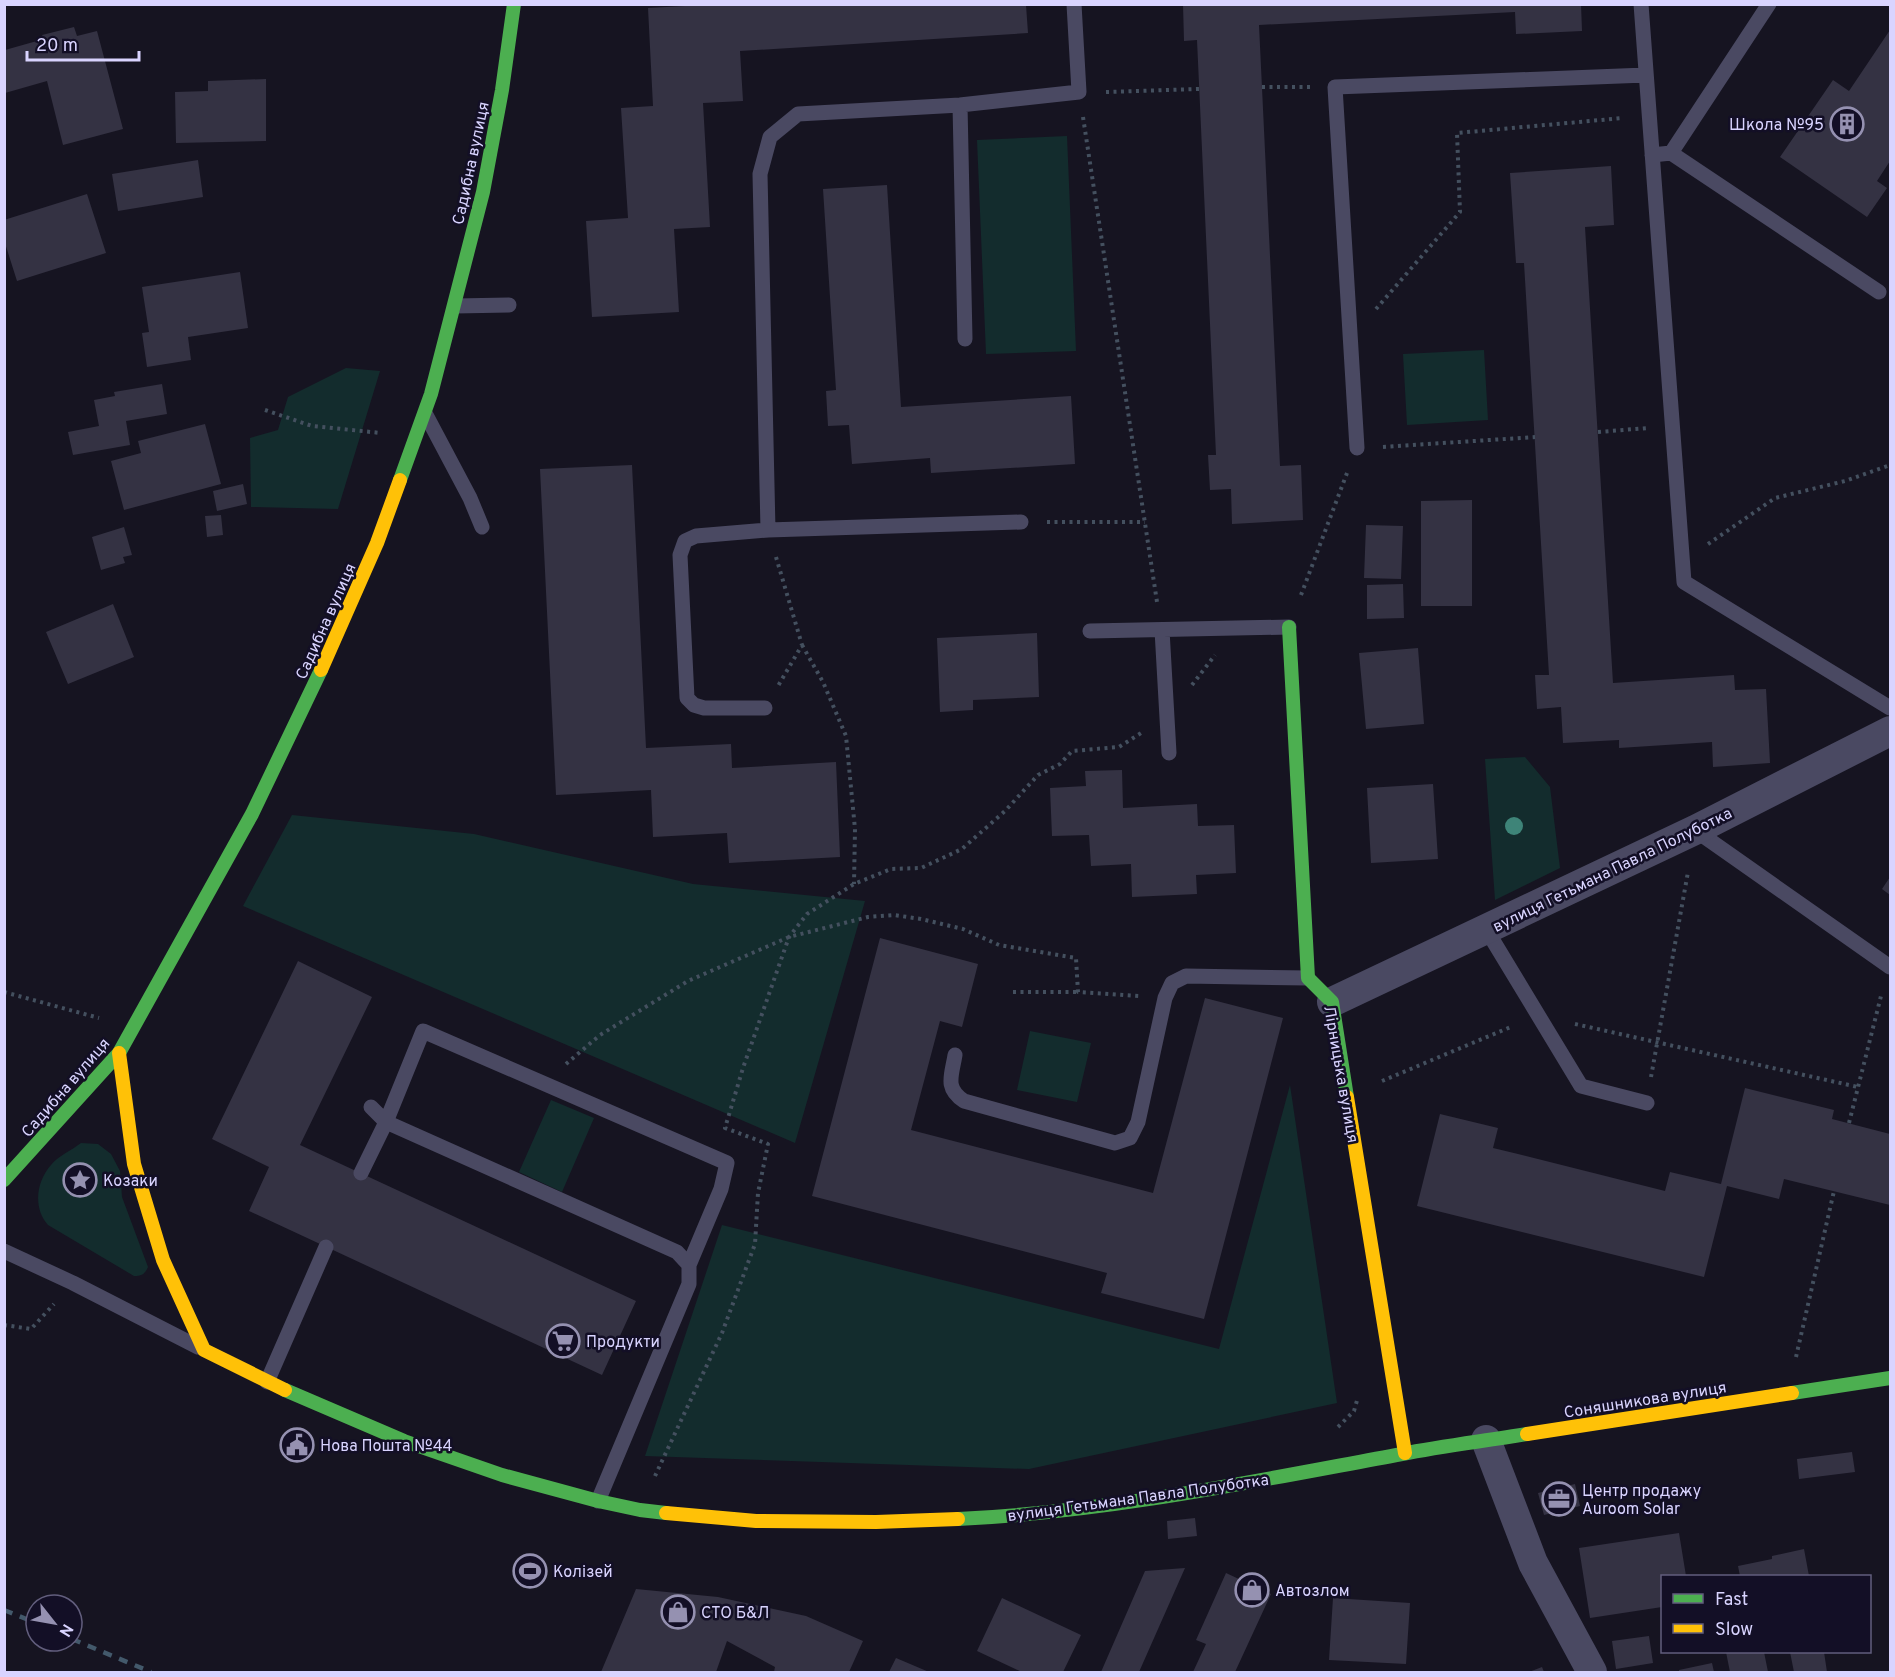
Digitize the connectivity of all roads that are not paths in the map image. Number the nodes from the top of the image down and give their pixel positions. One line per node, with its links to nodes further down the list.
1 (514, 4): 11 (street, Садибна вулиця)
2 (1074, 4): 6 (lane)
3 (1641, 4): 5 (lane)
4 (1769, 4): 7 (lane)
5 (1646, 75): 8 (lane); 14 (lane)
6 (960, 105): 12 (lane); 17 (lane)
7 (1671, 153): 8 (lane); 9 (lane)
8 (1652, 155): 22 (lane)
9 (1880, 292)
10 (509, 304): 11 (lane)
11 (455, 306): 13 (street, Садибна вулиця)
12 (965, 339)
13 (425, 412): 16 (lane); 30 (street, Садибна вулиця)
14 (1357, 448)
15 (1021, 522): 17 (lane)
16 (482, 527)
17 (768, 530): 21 (lane)
18 (1289, 627): 19 (lane); 28 (street)
19 (1162, 630): 20 (lane); 24 (lane)
20 (1090, 631)
21 (765, 708)
22 (1890, 708)
23 (1890, 731): 25 (street, вулиця Гетьмана Павла Полуботка)
24 (1169, 753)
25 (1695, 830): 26 (street, вулиця Гетьмана Павла Полуботка); 27 (lane)
26 (1486, 929): 29 (street, вулиця Гетьмана Павла Полуботка); 32 (lane)
27 (1890, 966)
28 (1308, 978): 29 (street, Лірницька вулиця); 31 (lane)
29 (1332, 1002): 44 (street, Лірницька вулиця)
30 (119, 1053): 36 (street, Садибна вулиця); 40 (street)
31 (955, 1055)
32 (1647, 1103)
33 (371, 1107): 34 (lane)
34 (386, 1122): 35 (lane); 39 (lane); 39 (lane)
35 (361, 1173)
36 (4, 1180)
37 (326, 1247): 42 (lane)
38 (4, 1251): 40 (lane)
39 (688, 1265): 45 (lane)
40 (204, 1350): 42 (street, вулиця Гетьмана Павла Полуботка)
41 (1890, 1378): 43 (street, Соняшникова вулиця)
42 (267, 1382): 45 (street, вулиця Гетьмана Павла Полуботка)
43 (1486, 1440): 44 (street, Соняшникова вулиця); 46 (street)
44 (1405, 1453): 45 (street, вулиця Гетьмана Павла Полуботка)
45 (598, 1501)
46 (1592, 1672)

